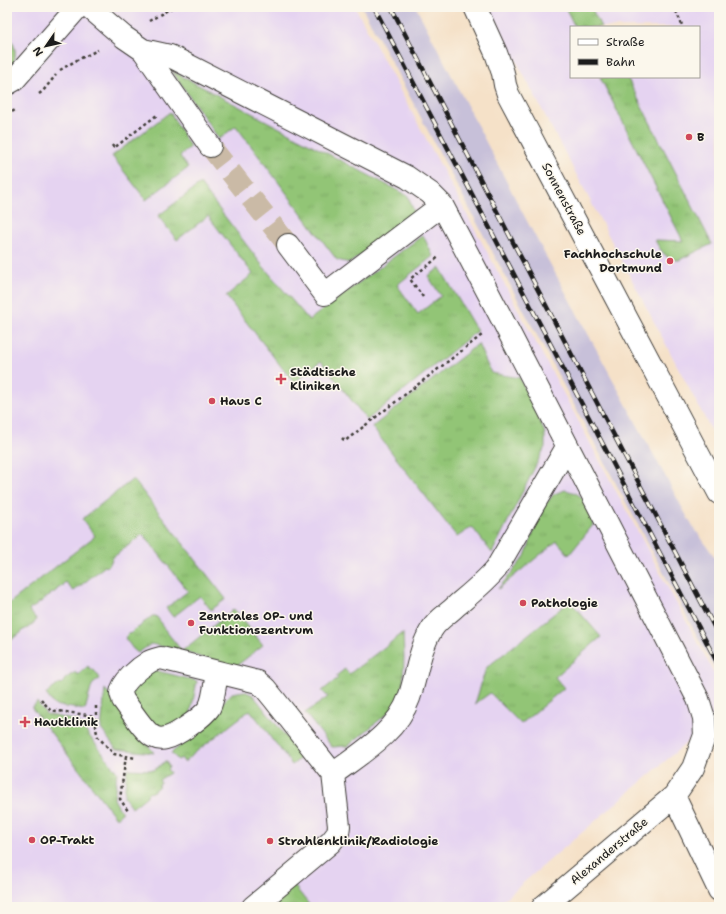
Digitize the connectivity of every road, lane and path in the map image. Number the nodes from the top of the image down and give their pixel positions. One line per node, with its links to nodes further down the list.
1 (78, 7): 10 (street)
2 (89, 7): 9 (street)
3 (475, 7): 24 (street, Sonnenstraße)
4 (674, 7): 6 (path)
5 (683, 7): 6 (path)
6 (676, 11): 7 (path)
7 (682, 25)
8 (100, 49): 11 (path)
9 (143, 50): 16 (street); 17 (street, Alexanderstraße)
10 (7, 84)
11 (38, 95)
12 (17, 109): 13 (path)
13 (7, 115)
14 (149, 120): 15 (path)
15 (112, 145)
16 (210, 146)
17 (442, 205): 18 (street); 23 (street, Alexanderstraße)
18 (288, 245)
19 (435, 260): 20 (path)
20 (423, 297)
21 (476, 339): 22 (path)
22 (342, 438)
23 (567, 447): 29 (street); 30 (street, Alexanderstraße)
24 (719, 493)
25 (217, 672): 29 (street)
26 (41, 699): 27 (path)
27 (95, 716)
28 (126, 756): 31 (path)
29 (333, 774): 33 (street)
30 (674, 796): 32 (street); 34 (street, Alexanderstraße)
31 (128, 811)
32 (719, 890)
33 (253, 907)
34 (544, 907)

